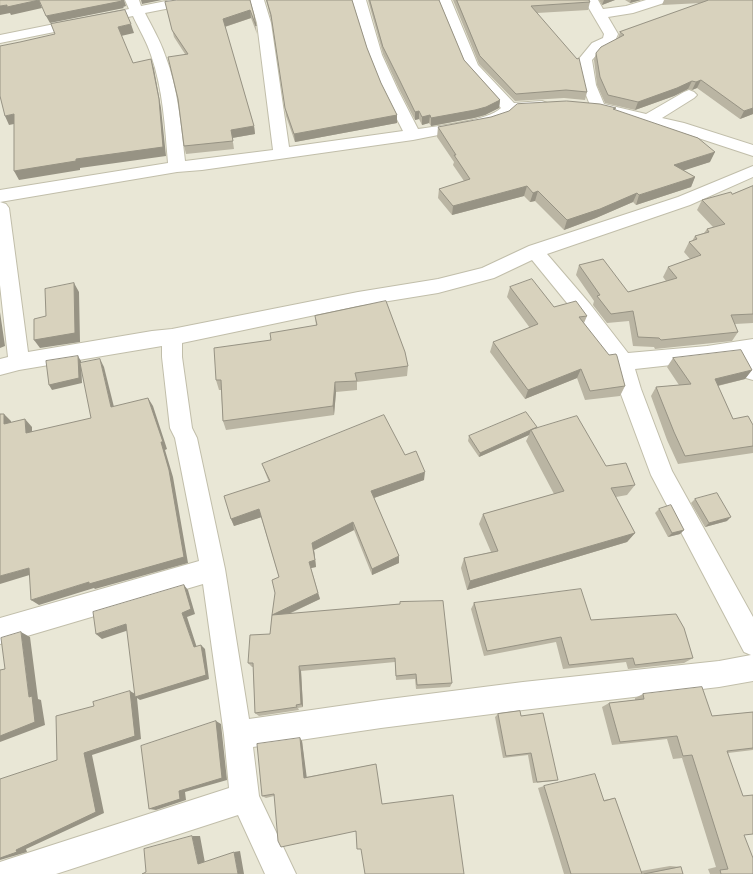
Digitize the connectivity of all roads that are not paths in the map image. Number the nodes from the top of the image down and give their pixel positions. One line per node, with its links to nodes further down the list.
1 (191, 0): 7 (street)
2 (257, 0): 18 (street)
3 (359, 0): 16 (street)
4 (444, 0): 14 (street)
5 (591, 0): 8 (street)
6 (659, 0): 8 (street)
7 (134, 6): 9 (street); 19 (street)
8 (599, 14): 13 (street)
9 (0, 40)
10 (689, 95): 15 (street)
11 (557, 105): 14 (street)
12 (577, 105): 13 (street)
13 (597, 107): 15 (street)
14 (510, 108): 16 (street)
15 (649, 119): 17 (street)
16 (413, 135): 18 (street)
17 (753, 151)
18 (282, 153): 19 (street)
19 (177, 167): 21 (street)
20 (753, 171): 23 (street)
21 (0, 196)
22 (0, 208): 26 (street)
23 (535, 251): 24 (street); 27 (street)
24 (172, 336): 26 (street); 30 (street)
25 (747, 348): 27 (street); 29 (street)
26 (19, 362): 28 (street)
27 (623, 362): 32 (street)
28 (0, 367)
29 (753, 372)
30 (213, 569): 31 (street); 34 (street)
31 (0, 631)
32 (753, 643)
33 (753, 668): 34 (street)
34 (238, 735): 35 (street)
35 (244, 798): 36 (street); 37 (street)
36 (9, 874)
37 (281, 874)

